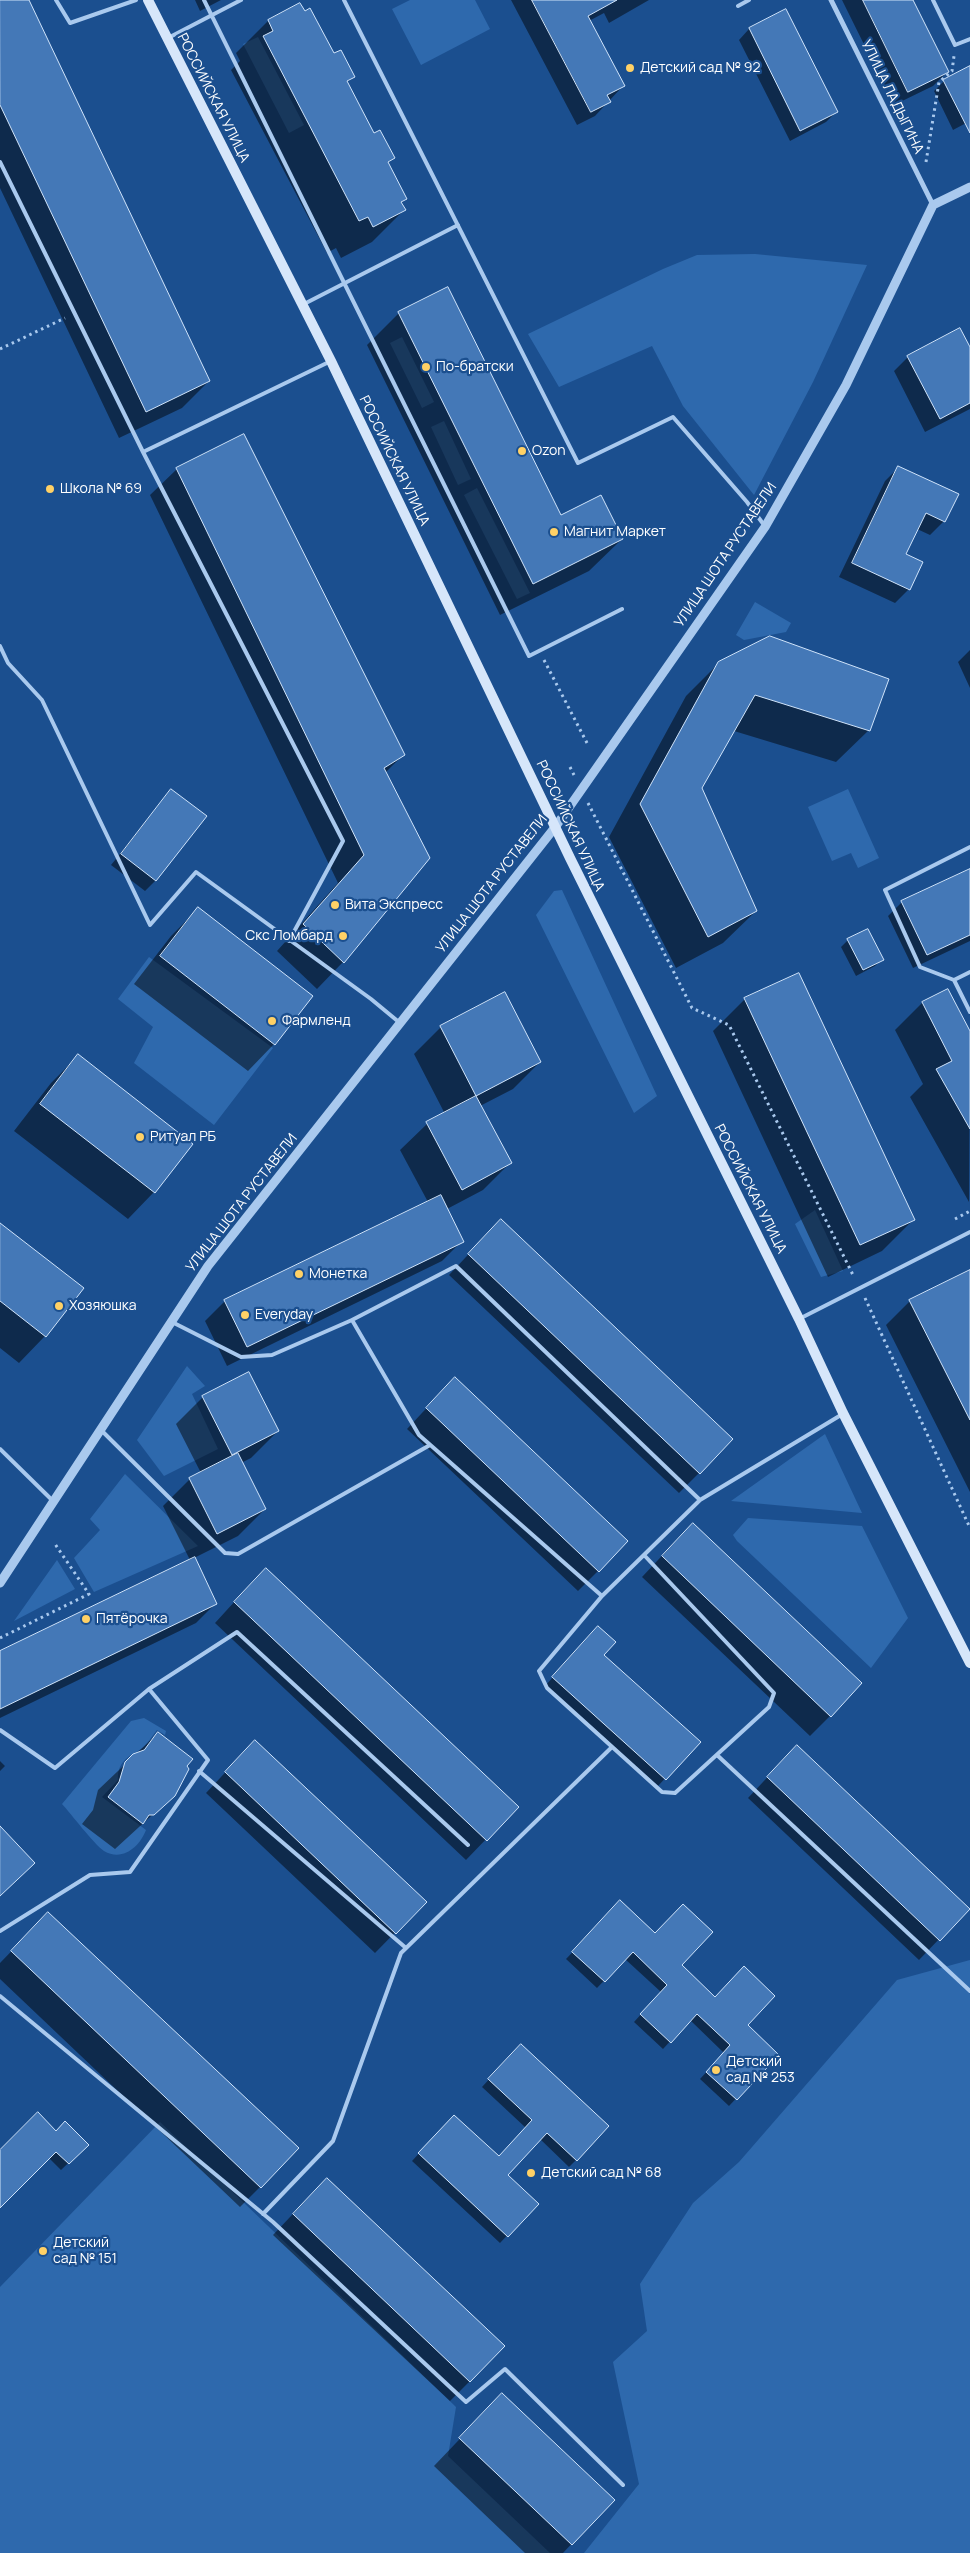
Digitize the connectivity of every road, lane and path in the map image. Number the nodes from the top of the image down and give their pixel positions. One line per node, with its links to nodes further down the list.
1 (56, 0): 2 (lane)
2 (136, 0)
3 (148, 0): 12 (main road, РОССИЙСКАЯ УЛИЦА)
4 (204, 0): 11 (lane)
5 (241, 0): 11 (lane)
6 (344, 0): 19 (lane)
7 (749, 0): 10 (lane)
8 (831, 0): 16 (street, УЛИЦА ЛАДЫГИНА)
9 (933, 0): 14 (lane)
10 (738, 6)
11 (212, 16): 12 (lane); 20 (lane)
12 (168, 38): 21 (main road, РОССИЙСКАЯ УЛИЦА)
13 (970, 38): 14 (lane)
14 (955, 45): 16 (path)
15 (0, 162): 22 (lane)
16 (922, 184): 18 (street, УЛИЦА ЛАДЫГИНА)
17 (970, 187): 18 (street)
18 (932, 205): 26 (street, УЛИЦА ШОТА РУСТАВЕЛИ)
19 (458, 225): 20 (lane); 26 (lane)
20 (344, 282): 21 (lane); 29 (lane)
21 (302, 305): 24 (main road, РОССИЙСКАЯ УЛИЦА)
22 (74, 313): 23 (path); 25 (lane)
23 (0, 349)
24 (331, 362): 25 (lane); 33 (main road, РОССИЙСКАЯ УЛИЦА)
25 (143, 452): 35 (lane)
26 (765, 527): 32 (street, УЛИЦА ШОТА РУСТАВЕЛИ)
27 (622, 610): 29 (lane)
28 (0, 646): 35 (lane)
29 (540, 650): 30 (path)
30 (587, 743)
31 (570, 767): 32 (path)
32 (582, 790): 33 (street, УЛИЦА ШОТА РУСТАВЕЛИ); 43 (path)
33 (556, 826): 39 (street, УЛИЦА ШОТА РУСТАВЕЛИ); 44 (main road, РОССИЙСКАЯ УЛИЦА)
34 (970, 847): 37 (lane)
35 (289, 941): 39 (lane)
36 (970, 972): 37 (lane)
37 (954, 980): 38 (lane)
38 (970, 1012)
39 (400, 1023): 46 (street, УЛИЦА ШОТА РУСТАВЕЛИ)
40 (970, 1211): 41 (path)
41 (955, 1219)
42 (970, 1232): 43 (lane)
43 (860, 1288): 44 (lane); 53 (path)
44 (800, 1319): 47 (main road, РОССИЙСКАЯ УЛИЦА)
45 (352, 1320): 46 (lane); 49 (lane); 51 (lane)
46 (172, 1322): 48 (street, УЛИЦА ШОТА РУСТАВЕЛИ)
47 (843, 1413): 51 (lane); 59 (main road, РОССИЙСКАЯ УЛИЦА)
48 (101, 1430): 49 (lane); 52 (street, УЛИЦА ШОТА РУСТАВЕЛИ)
49 (430, 1445): 57 (lane)
50 (0, 1450): 52 (lane)
51 (700, 1500): 55 (lane)
52 (53, 1501): 56 (street, УЛИЦА ШОТА РУСТАВЕЛИ)
53 (970, 1528)
54 (55, 1544): 58 (path)
55 (644, 1555): 57 (lane); 63 (lane)
56 (0, 1583)
57 (602, 1596): 62 (lane)
58 (0, 1638)
59 (970, 1662)
60 (149, 1689): 61 (lane); 64 (lane); 65 (lane)
61 (0, 1730)
62 (612, 1747): 63 (lane); 67 (lane)
63 (717, 1755): 68 (lane)
64 (199, 1772): 66 (lane); 67 (lane)
65 (468, 1845)
66 (0, 1931)
67 (406, 1948): 70 (lane)
68 (970, 1991)
69 (0, 1996): 70 (lane)
70 (263, 2214): 71 (lane)
71 (623, 2485)

